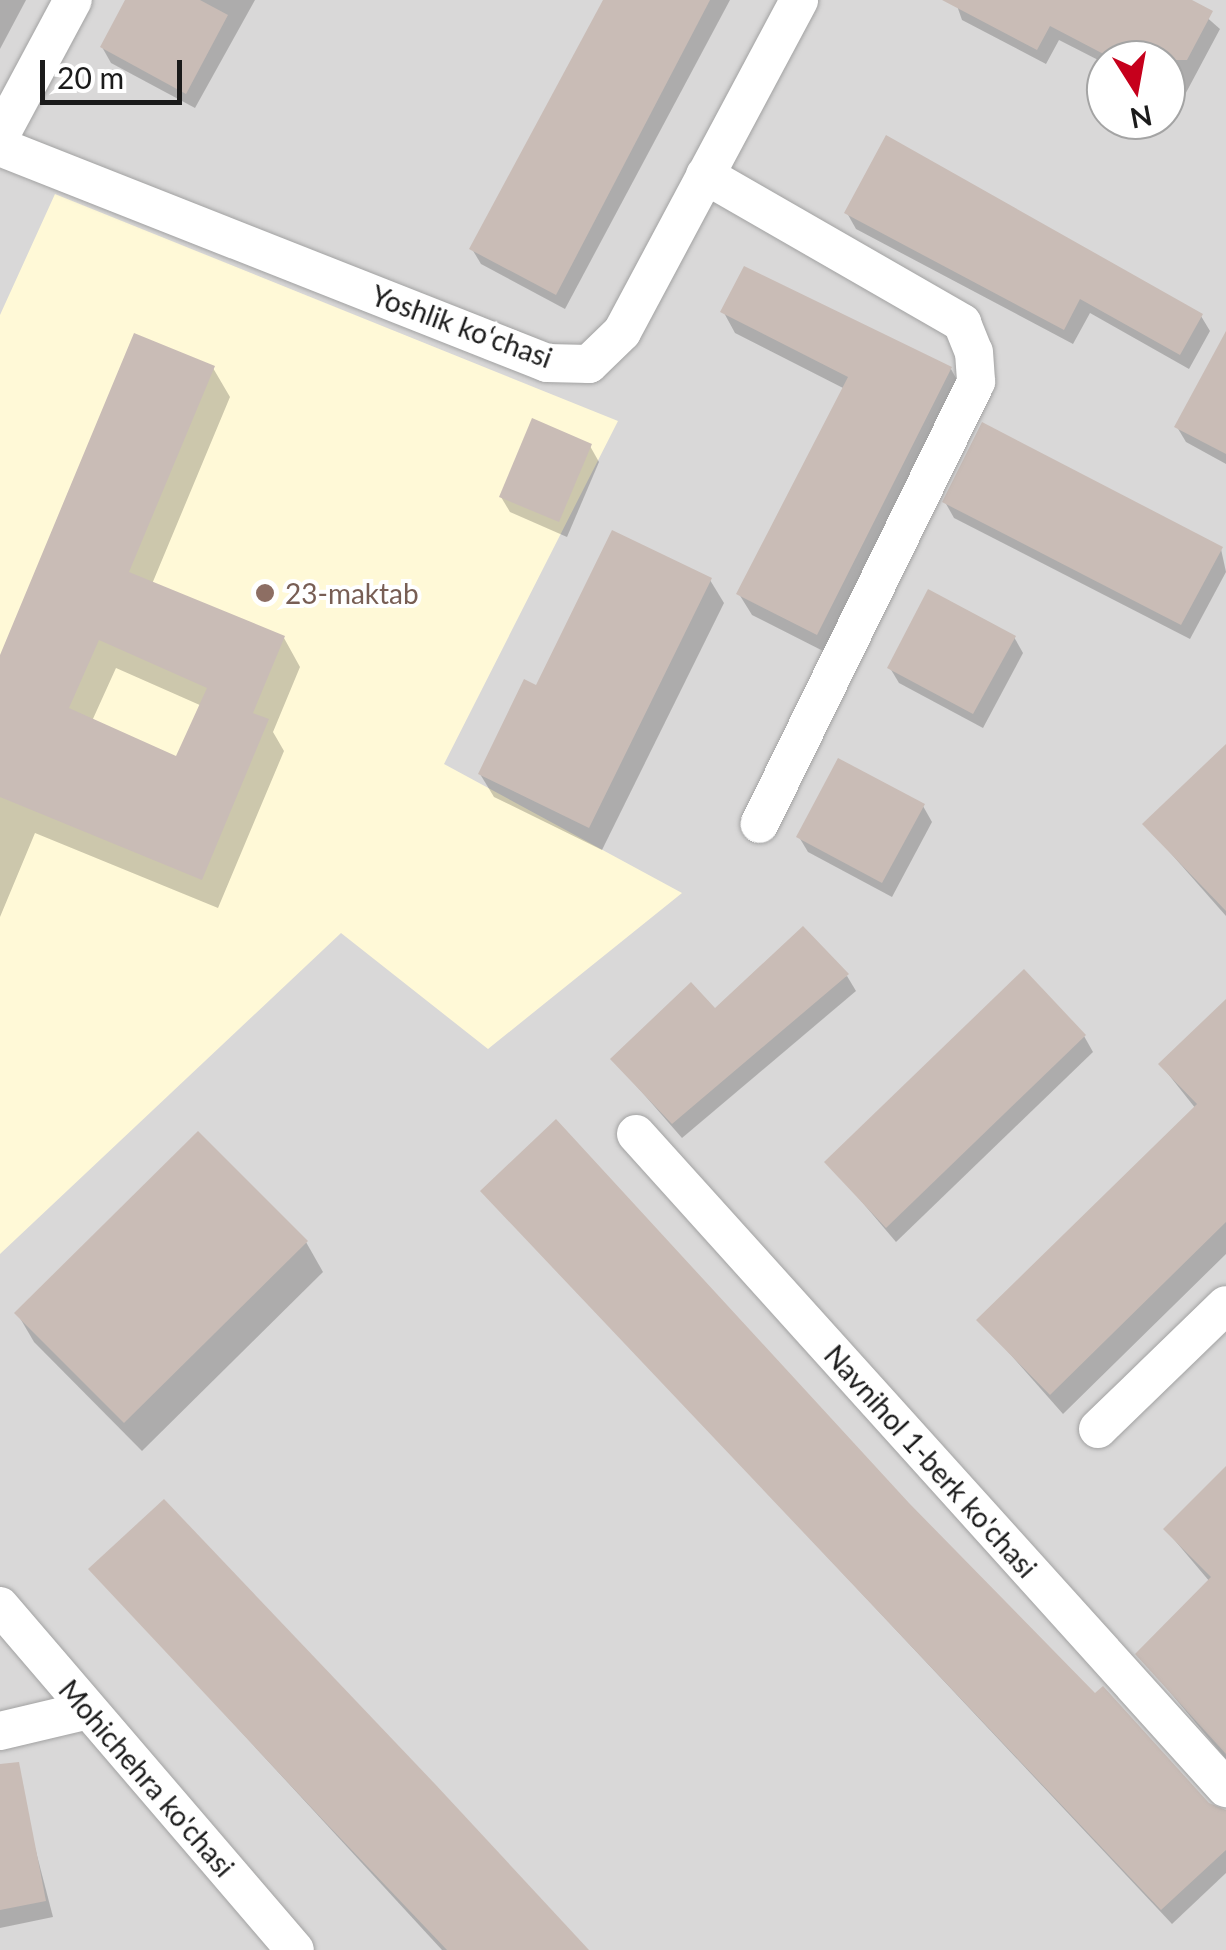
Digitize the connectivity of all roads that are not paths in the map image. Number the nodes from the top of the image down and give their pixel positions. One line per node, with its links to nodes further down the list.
1 (73, 0): 3 (street)
2 (799, 0): 5 (street, Yoshlik koʻchasi)
3 (0, 136)
4 (0, 148): 5 (street, Yoshlik koʻchasi)
5 (705, 175): 6 (street)
6 (760, 824)
7 (636, 1134): 13 (street, Navnihol 1-berk ko'chasi)
8 (1226, 1304): 9 (street)
9 (1098, 1429)
10 (0, 1606): 11 (street, Mohichehra ko'chasi)
11 (88, 1710): 12 (street); 14 (street, Mohichehra ko'chasi)
12 (0, 1731)
13 (1226, 1788)
14 (295, 1950)

